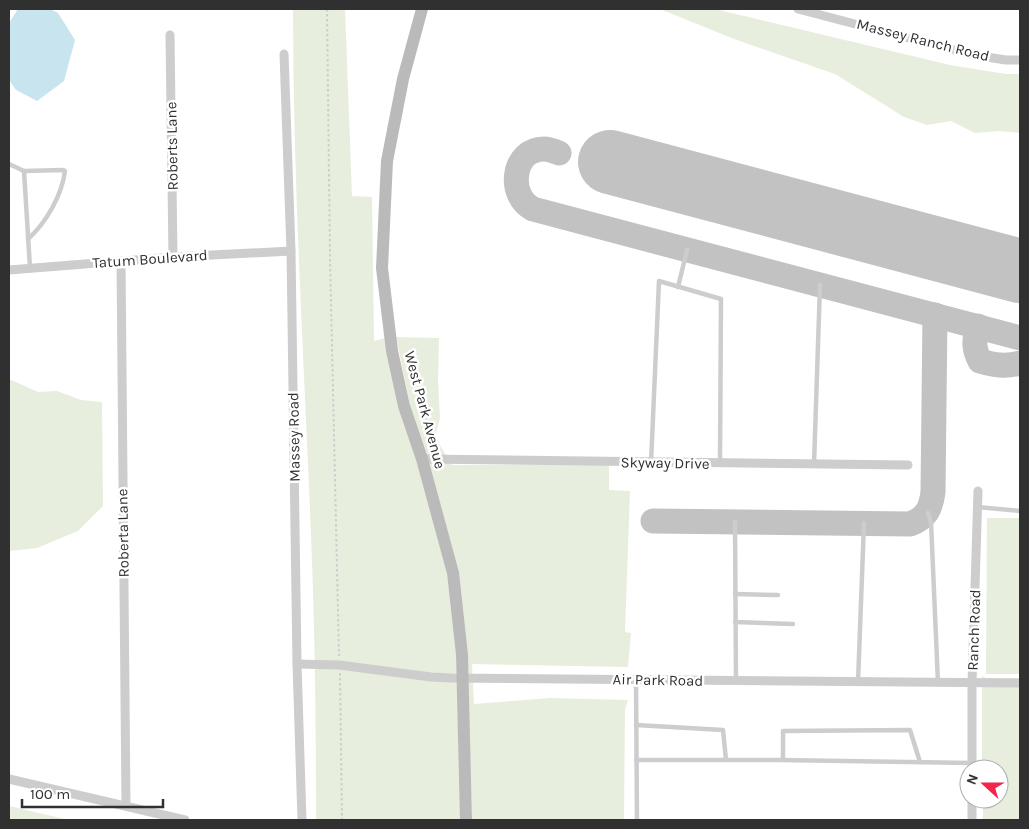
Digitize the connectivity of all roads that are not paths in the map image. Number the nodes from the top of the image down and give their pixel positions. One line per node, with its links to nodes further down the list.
1 (422, 9): 17 (street, West Park Avenue)
2 (798, 9): 5 (street, Massey Ranch Road)
3 (170, 34): 11 (street, Roberts Lane)
4 (284, 54): 10 (street, Massey Road)
5 (1020, 60)
6 (9, 164): 7 (lane)
7 (24, 172): 8 (lane); 8 (lane)
8 (28, 239): 13 (lane)
9 (687, 250): 16 (lane)
10 (291, 251): 11 (street, Tatum Boulevard); 32 (street, Massey Road)
11 (173, 257): 12 (street, Tatum Boulevard)
12 (121, 261): 13 (street, Tatum Boulevard); 48 (street, Roberta Lane)
13 (30, 268): 14 (street, Tatum Boulevard)
14 (9, 270)
15 (820, 285): 20 (lane)
16 (678, 287): 18 (lane); 19 (lane)
17 (422, 459): 18 (street, Skyway Drive); 33 (street, West Park Avenue)
18 (651, 463): 19 (street, Skyway Drive)
19 (720, 463): 20 (street, Skyway Drive)
20 (814, 464): 21 (street, Skyway Drive)
21 (908, 465)
22 (978, 491): 23 (street, Ranch Road)
23 (978, 507): 24 (lane); 38 (street, Ranch Road)
24 (1020, 511)
25 (928, 513): 37 (lane)
26 (735, 522): 28 (lane)
27 (864, 523): 36 (lane)
28 (735, 594): 29 (lane); 30 (lane)
29 (778, 595)
30 (735, 622): 31 (lane); 35 (lane)
31 (793, 624)
32 (297, 664): 33 (street, Air Park Road); 50 (street, Massey Road)
33 (462, 678): 34 (street, Air Park Road); 51 (street, West Park Avenue)
34 (636, 680): 35 (street, Air Park Road); 40 (lane)
35 (736, 681): 36 (street, Air Park Road)
36 (858, 682): 37 (street, Air Park Road)
37 (938, 683): 38 (street, Air Park Road)
38 (972, 683): 39 (street, Air Park Road); 41 (street, Ranch Road)
39 (1020, 683)
40 (636, 725): 42 (lane); 43 (lane)
41 (972, 759)
42 (636, 760): 43 (lane); 52 (lane)
43 (726, 760): 44 (lane)
44 (783, 760): 45 (lane); 45 (lane)
45 (920, 762): 46 (lane)
46 (959, 765)
47 (9, 778): 48 (street)
48 (126, 806): 49 (street)
49 (185, 820)
50 (302, 820)
51 (466, 820)
52 (637, 820)

